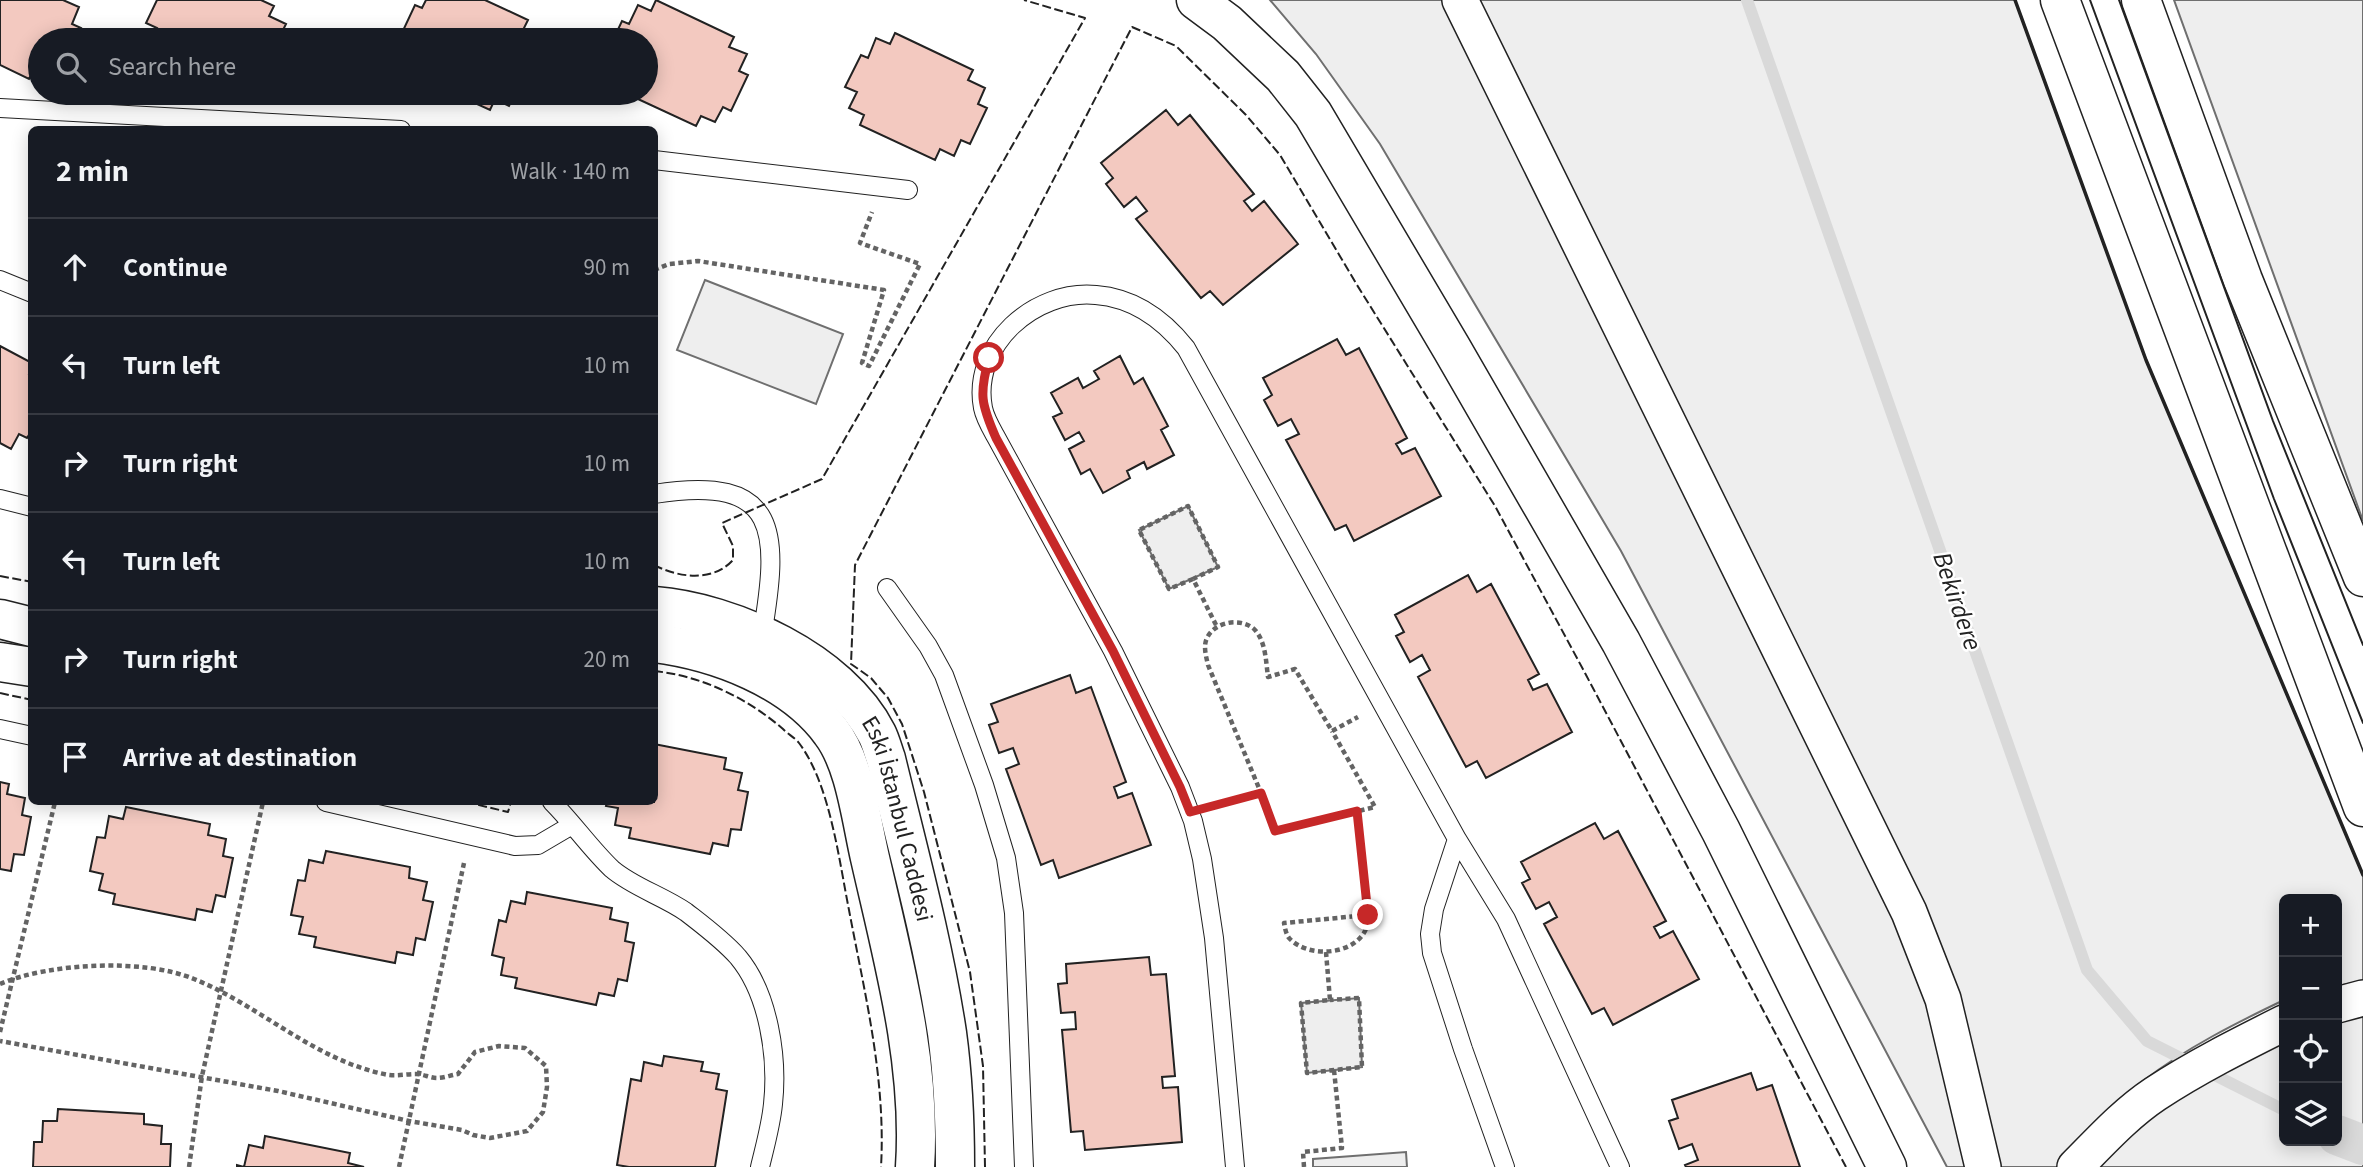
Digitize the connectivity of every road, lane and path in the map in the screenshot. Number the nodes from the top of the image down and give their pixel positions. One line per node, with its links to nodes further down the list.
1 (1196, 0): 67 (main road)
2 (1460, 0): 68 (street)
3 (2060, 0): 36 (main road)
4 (2141, 0): 16 (main road)
5 (0, 107): 6 (lane)
6 (331, 126)
7 (658, 160): 8 (lane)
8 (908, 190)
9 (860, 243): 10 (path)
10 (658, 269)
11 (0, 280): 12 (lane)
12 (28, 291)
13 (658, 494): 23 (lane)
14 (0, 499): 15 (lane)
15 (28, 506)
16 (2363, 576)
17 (1194, 579): 17 (path); 22 (path)
18 (887, 588): 62 (lane)
19 (658, 606): 23 (main road, Eski İstanbul Caddesi)
20 (0, 619): 21 (main road)
21 (28, 625)
22 (1217, 627): 29 (path); 31 (path)
23 (762, 636): 61 (main road, Eski İstanbul Caddesi)
24 (658, 644): 60 (main road, Eski İstanbul Caddesi)
25 (0, 662): 26 (main road)
26 (28, 666)
27 (1382, 704): 29 (path); 38 (lane); 41 (lane)
28 (0, 729): 30 (lane)
29 (1332, 731): 37 (path)
30 (28, 735)
31 (1261, 793): 37 (path); 38 (path)
32 (54, 805): 44 (path)
33 (262, 805): 46 (path)
34 (339, 805): 40 (lane)
35 (555, 805): 39 (lane)
36 (2363, 807)
37 (1357, 811): 42 (path)
38 (1190, 812): 63 (lane)
39 (572, 825): 40 (lane); 59 (lane)
40 (470, 835): 54 (path)
41 (1457, 839): 65 (lane); 66 (lane)
42 (1368, 915): 43 (path); 43 (path)
43 (1326, 952): 48 (path)
44 (14, 978): 45 (path); 46 (path); 51 (path)
45 (0, 984)
46 (222, 992): 54 (path); 55 (path)
47 (2363, 998): 49 (street)
48 (1330, 1000): 53 (path); 53 (path)
49 (2342, 1004)
50 (2279, 1025): 69 (street)
51 (0, 1032)
52 (0, 1041): 55 (path)
53 (1334, 1070): 64 (path)
54 (418, 1074): 56 (path); 56 (path)
55 (202, 1076): 56 (path); 57 (path)
56 (409, 1121): 58 (path)
57 (190, 1167)
58 (399, 1167)
59 (760, 1167)
60 (915, 1167)
61 (955, 1167)
62 (1024, 1167)
63 (1234, 1167)
64 (1304, 1167)
65 (1505, 1167)
66 (1620, 1167)
67 (1887, 1167)
68 (1983, 1167)
69 (2075, 1167)

